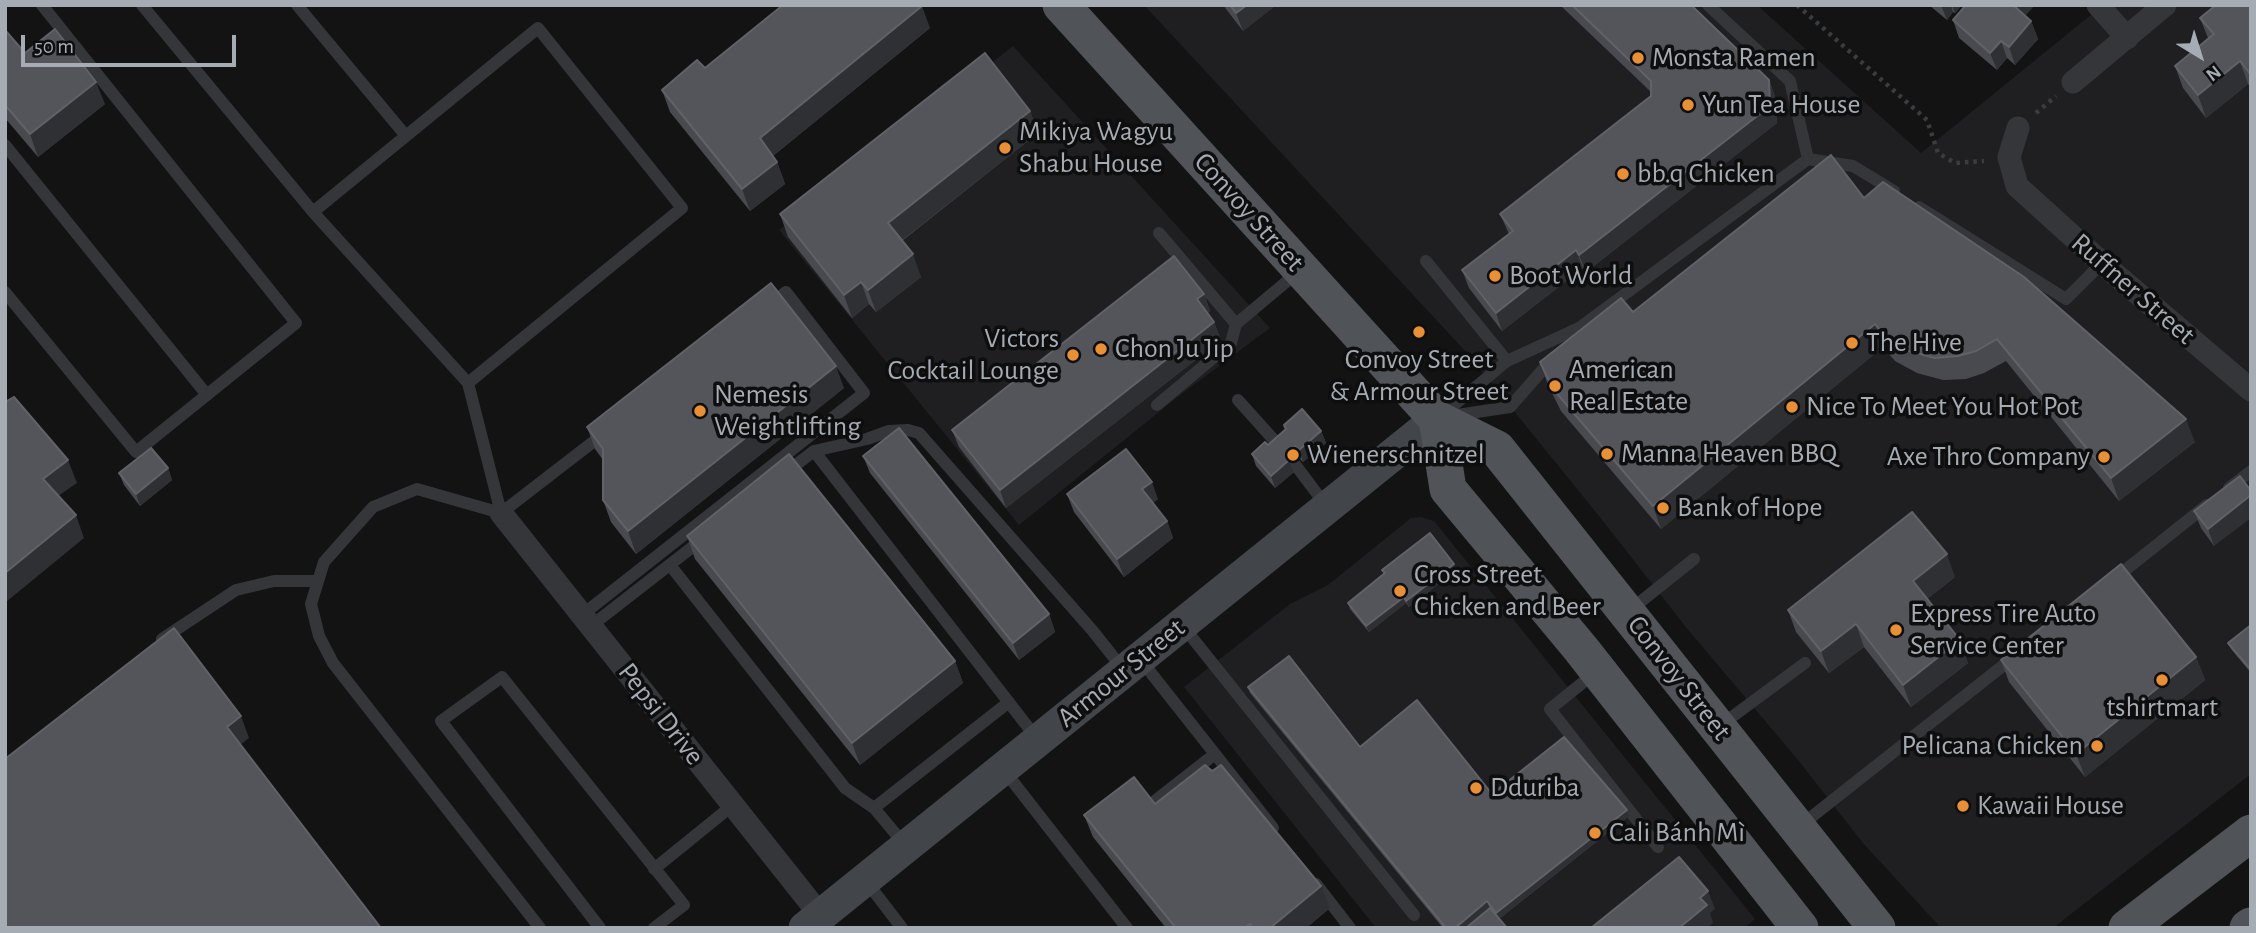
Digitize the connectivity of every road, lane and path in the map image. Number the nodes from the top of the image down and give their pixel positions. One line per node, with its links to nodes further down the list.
1 (42, 5): 30 (lane)
2 (142, 5): 18 (lane)
3 (297, 5): 12 (lane)
4 (1060, 5): 22 (main road, Convoy Street)
5 (1708, 5): 15 (lane)
6 (1797, 5): 14 (path)
7 (2098, 5): 9 (street)
8 (2165, 5): 9 (street)
9 (2127, 38): 10 (street)
10 (2073, 82): 11 (path)
11 (2018, 128): 14 (street)
12 (406, 136): 18 (lane); 28 (lane)
13 (5, 145): 30 (lane)
14 (2009, 158): 21 (street, Ruffner Street)
15 (1808, 159): 16 (lane); 26 (lane)
16 (1901, 195)
17 (1913, 203): 21 (lane)
18 (313, 212): 28 (lane)
19 (1159, 233): 25 (lane)
20 (1426, 261): 27 (lane)
21 (2102, 263): 29 (street, Ruffner Street)
22 (1300, 270): 25 (lane); 34 (main road, Convoy Street)
23 (5, 292): 30 (lane)
24 (764, 309): 48 (lane)
25 (1236, 324): 32 (lane)
26 (1578, 328): 27 (lane); 34 (lane)
27 (1507, 361): 34 (lane)
28 (468, 383): 41 (lane)
29 (2251, 390)
30 (207, 395)
31 (1238, 400): 35 (lane)
32 (1157, 405)
33 (622, 419): 41 (lane)
34 (1437, 419): 40 (street, Armour Street); 47 (main road, Convoy Street); 54 (main road)
35 (1282, 449)
36 (814, 451): 39 (lane); 53 (lane); 55 (lane)
37 (1294, 463): 40 (lane)
38 (2251, 471): 46 (lane)
39 (773, 483)
40 (1327, 507): 49 (street, Armour Street)
41 (501, 513): 45 (lane); 48 (street, Pepsi Drive)
42 (711, 532): 44 (lane)
43 (1694, 559): 47 (lane)
44 (670, 565): 48 (lane); 62 (lane)
45 (318, 581): 50 (lane); 74 (lane)
46 (2105, 586)
47 (1627, 612): 56 (main road, Convoy Street)
48 (587, 620): 61 (street, Pepsi Drive)
49 (1182, 625): 53 (street, Armour Street); 71 (lane)
50 (152, 647)
51 (2021, 652): 63 (lane)
52 (1805, 663): 56 (lane)
53 (1132, 665): 57 (street, Armour Street); 58 (lane)
54 (1598, 671): 66 (lane); 73 (main road)
55 (1009, 702): 57 (lane); 62 (lane)
56 (1718, 727): 63 (main road, Convoy Street)
57 (1039, 740): 59 (street, Armour Street)
58 (1215, 754): 60 (lane); 65 (lane)
59 (1003, 769): 67 (street, Armour Street); 78 (lane)
60 (1156, 800)
61 (733, 805): 68 (lane); 72 (street, Pepsi Drive)
62 (874, 808): 67 (lane)
63 (1798, 828): 80 (main road, Convoy Street)
64 (2251, 833): 81 (main road)
65 (1283, 841)
66 (1658, 846)
67 (906, 847): 70 (street, Armour Street)
68 (654, 869): 75 (lane); 76 (lane)
69 (1308, 873): 79 (lane)
70 (866, 880): 72 (street, Armour Street); 77 (lane)
71 (1413, 915)
72 (813, 922)
73 (1798, 927)
74 (540, 928)
75 (600, 928)
76 (654, 928)
77 (902, 928)
78 (1127, 928)
79 (1350, 928)
80 (1877, 928)
81 (2127, 928)

